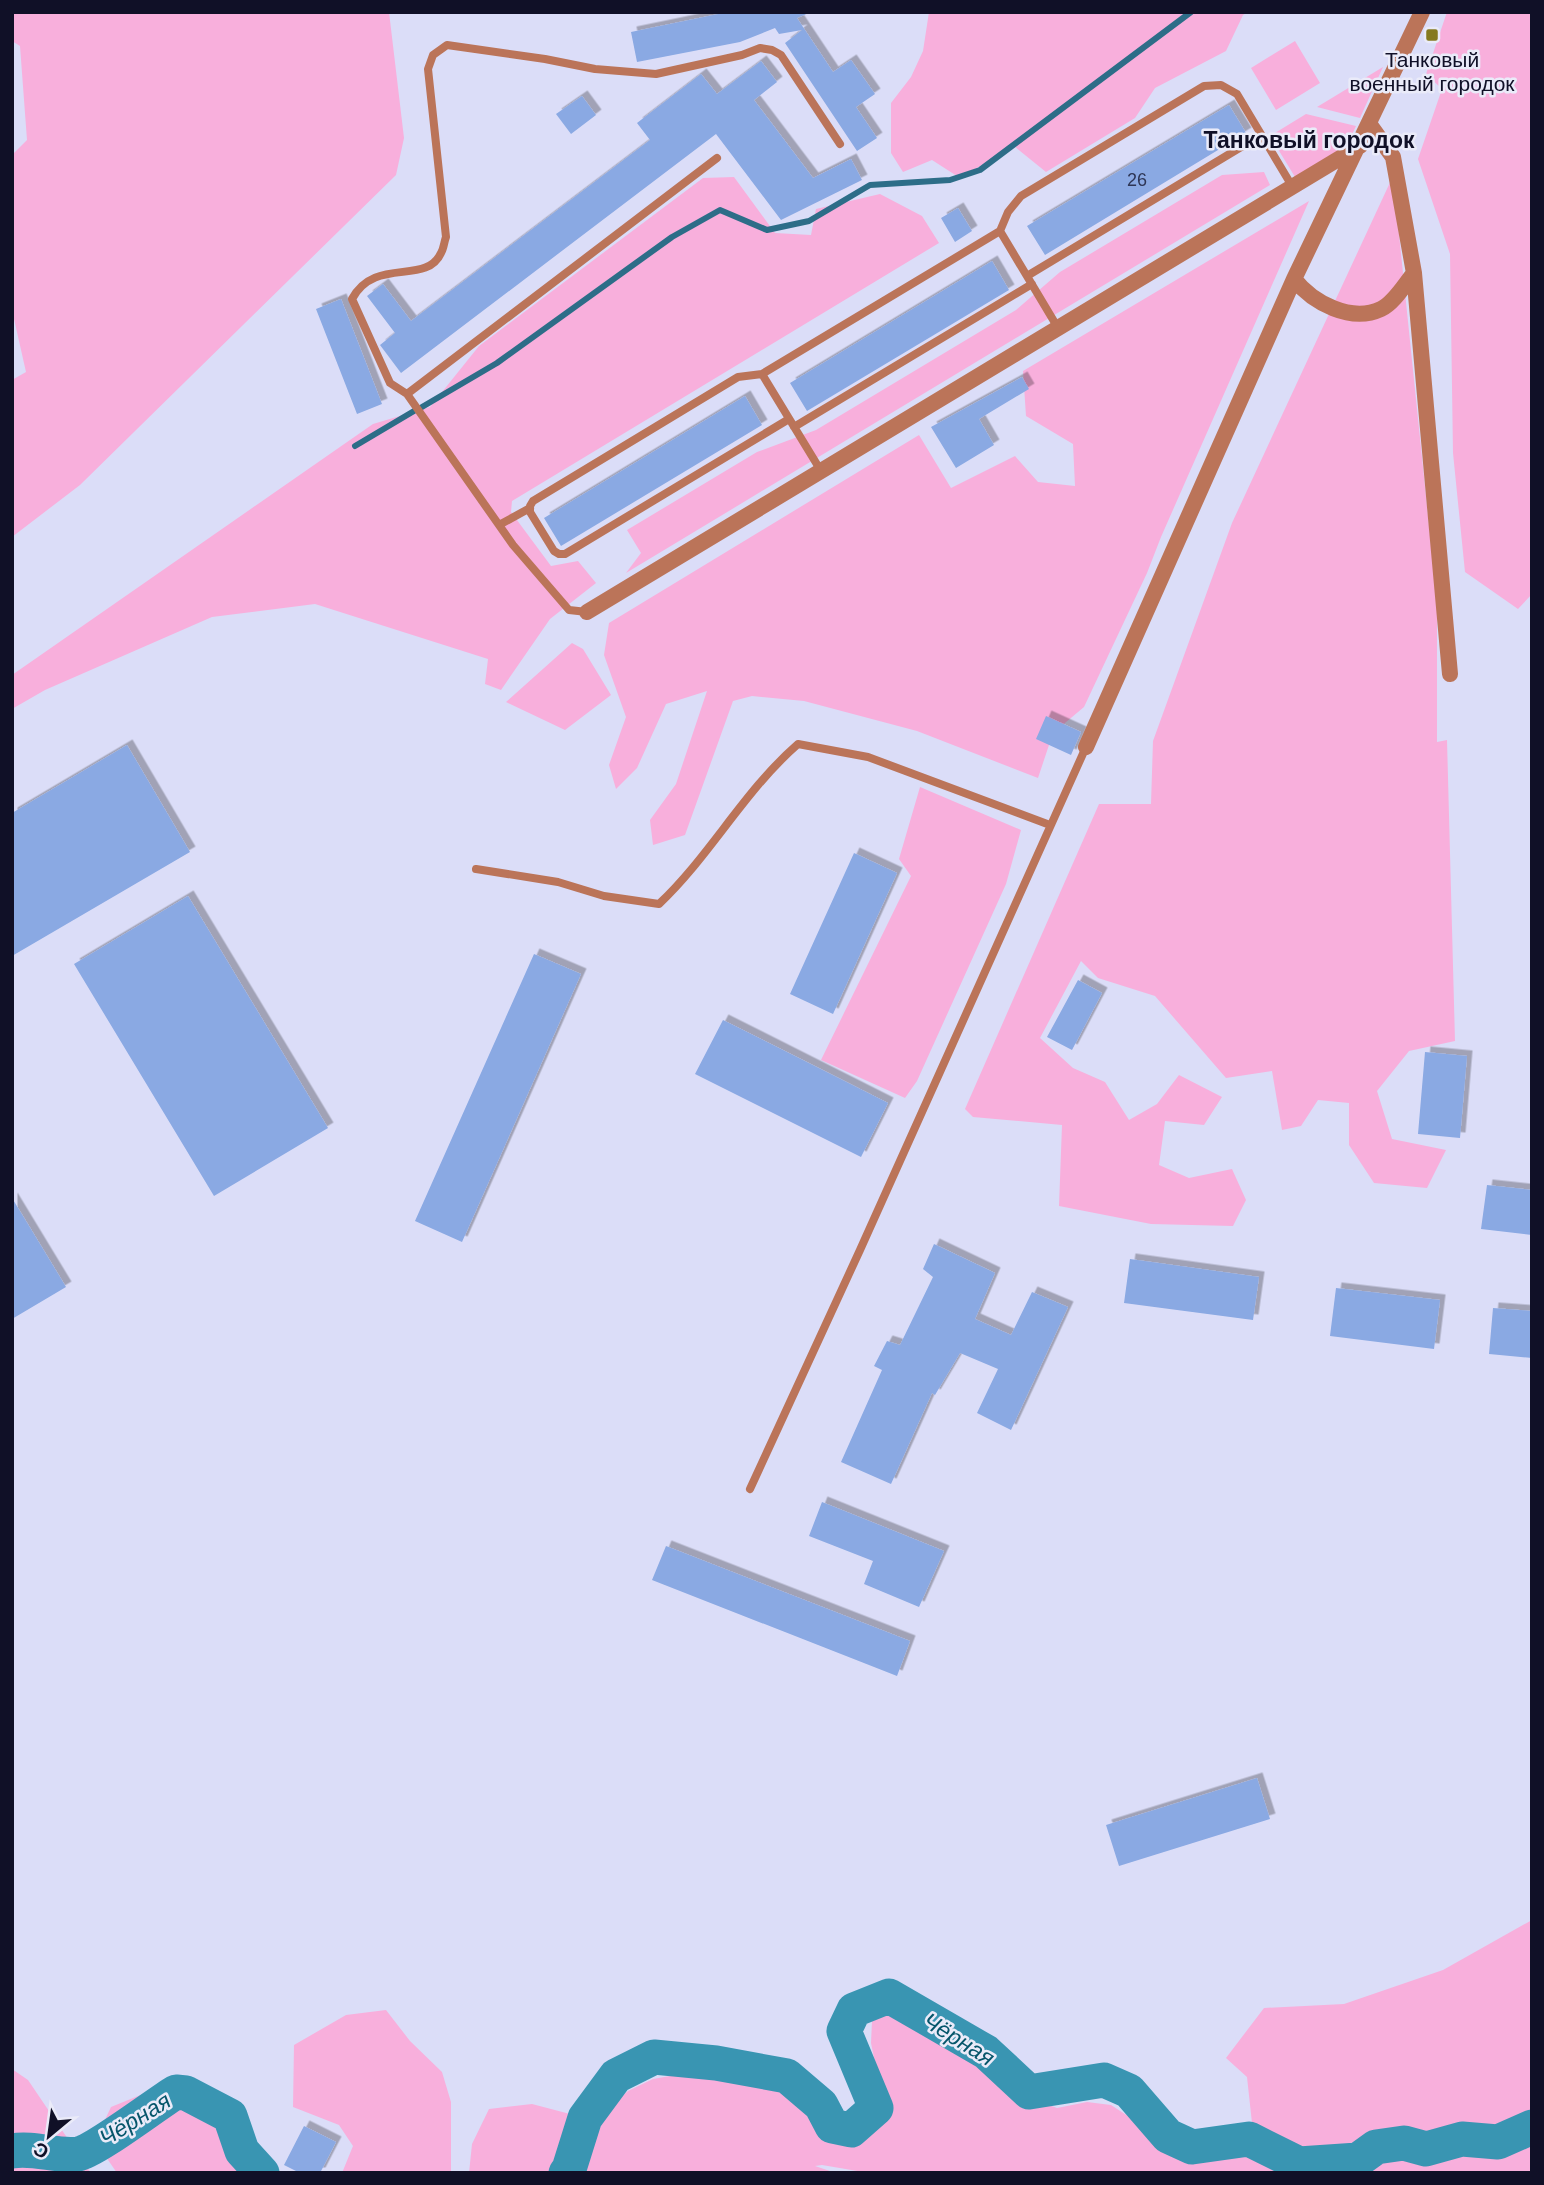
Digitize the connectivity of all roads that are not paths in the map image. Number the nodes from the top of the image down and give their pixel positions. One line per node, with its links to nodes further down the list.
1 (1422, 12): 2 (street)
2 (1370, 125): 5 (street); 9 (street)
3 (1261, 135): 7 (lane); 8 (lane); 11 (lane)
4 (840, 144): 14 (lane)
5 (1360, 146): 7 (street); 10 (street)
6 (717, 158): 14 (lane)
7 (1292, 187): 12 (street)
8 (1000, 231): 11 (lane); 13 (lane)
9 (1414, 273): 10 (street); 20 (street)
10 (1294, 279): 21 (street)
11 (1029, 280): 12 (lane); 15 (lane)
12 (1058, 328): 16 (street)
13 (762, 374): 15 (lane); 17 (lane)
14 (407, 394): 18 (lane)
15 (792, 423): 16 (lane); 17 (lane)
16 (821, 471): 19 (street)
17 (530, 508): 18 (lane)
18 (499, 525): 19 (lane)
19 (587, 612)
20 (1450, 674)
21 (1086, 747): 22 (lane)
22 (1050, 825): 23 (lane); 24 (lane)
23 (476, 869)
24 (750, 1489)

